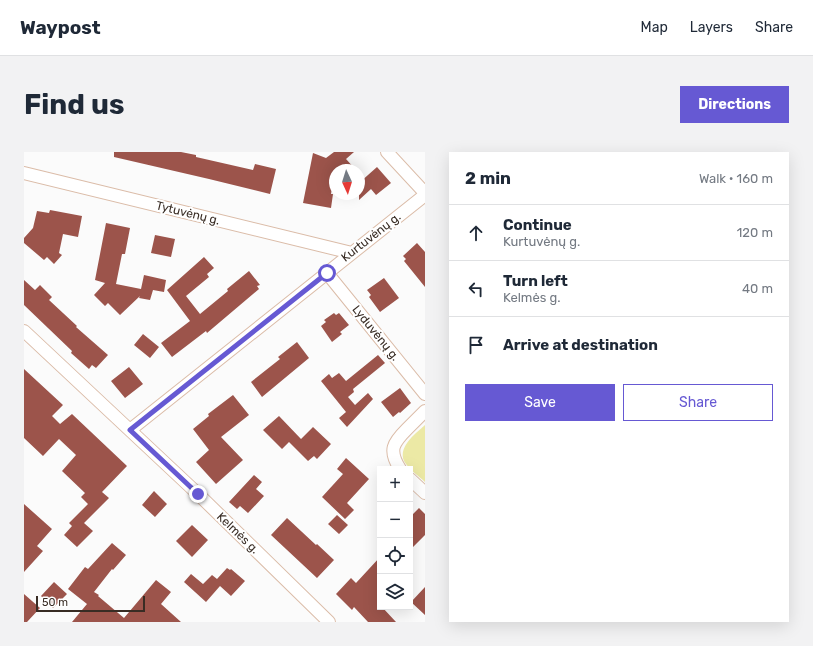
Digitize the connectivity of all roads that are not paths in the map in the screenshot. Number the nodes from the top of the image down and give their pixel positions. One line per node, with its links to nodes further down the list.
1 (387, 152): 3 (street)
2 (24, 173): 4 (street, Tytuvėnų g.)
3 (425, 194): 4 (street, Kurtuvėnų g.)
4 (352, 253): 5 (street, Kurtuvėnų g.)
5 (327, 273): 7 (street, Lyduvėnų g.); 9 (street, Kurtuvėnų g.)
6 (24, 331): 9 (street, Kelmės g.)
7 (425, 394)
8 (425, 411): 10 (street)
9 (130, 430): 13 (street, Kelmės g.)
10 (398, 466)
11 (413, 482): 12 (street)
12 (425, 493)
13 (329, 622)

